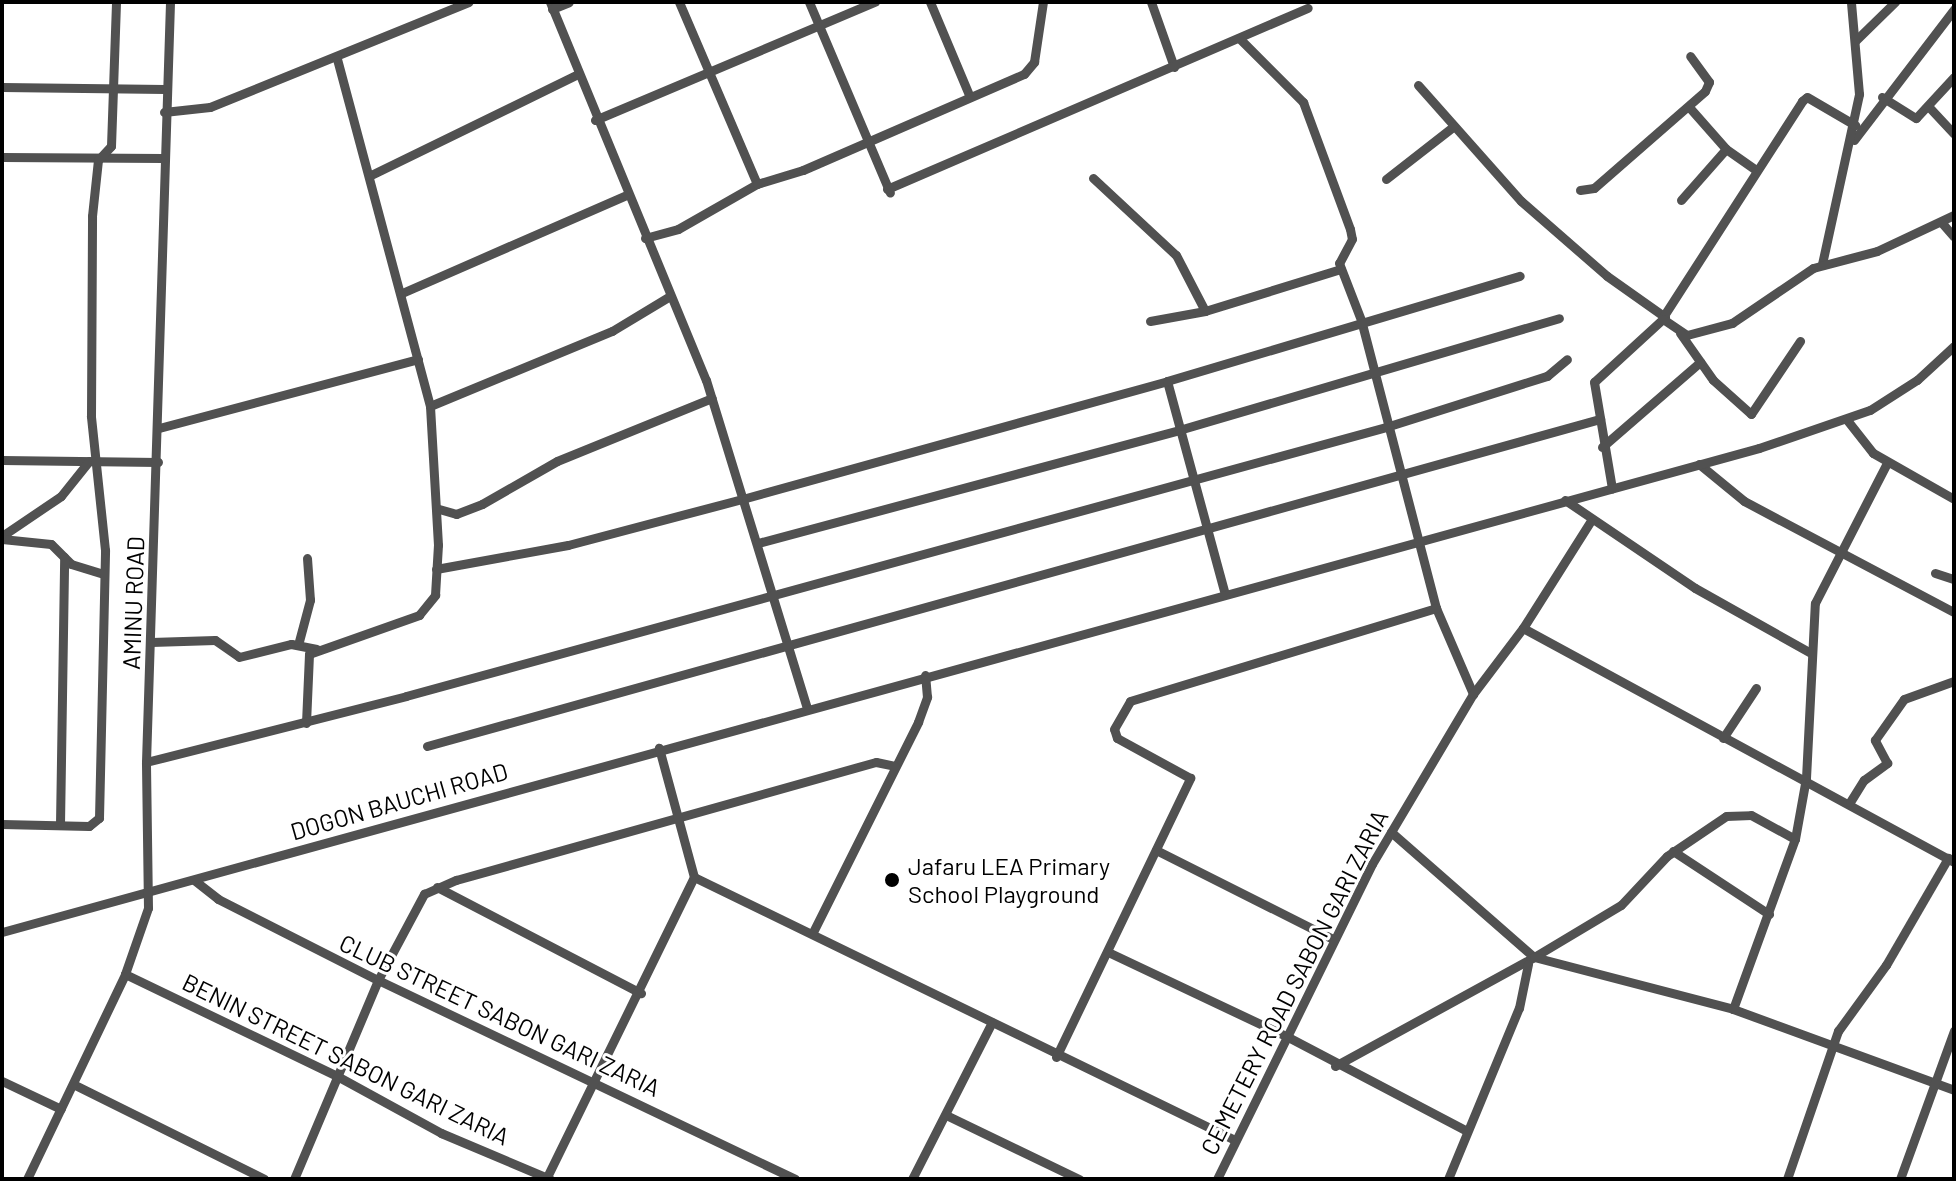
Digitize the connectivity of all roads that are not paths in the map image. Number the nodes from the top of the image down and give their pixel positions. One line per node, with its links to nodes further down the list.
1 (116, 2): 27 (street)
2 (170, 2): 28 (street, AMINU ROAD)
3 (469, 2): 20 (street)
4 (569, 2): 13 (street)
5 (679, 2): 22 (street)
6 (809, 2): 16 (street)
7 (875, 2): 16 (street)
8 (930, 2): 29 (street)
9 (1043, 2): 29 (street)
10 (1151, 2): 21 (street)
11 (1851, 2): 18 (street)
12 (1895, 2): 18 (street)
13 (551, 6): 23 (street)
14 (1308, 8): 17 (street)
15 (1954, 9): 30 (street)
16 (819, 26): 22 (street); 38 (street)
17 (1239, 38): 21 (street); 57 (street)
18 (1855, 41): 35 (street)
19 (1690, 56): 32 (street)
20 (337, 58): 33 (street); 45 (street)
21 (1174, 67): 38 (street)
22 (710, 74): 34 (street); 48 (street)
23 (576, 75): 34 (street); 45 (street)
24 (1954, 77): 31 (street)
25 (1418, 85): 36 (street)
26 (2, 87): 27 (street)
27 (112, 88): 28 (street); 43 (street)
28 (165, 89): 33 (street, AMINU ROAD)
29 (970, 97): 38 (street)
30 (1882, 97): 31 (street); 39 (street)
31 (1928, 106): 37 (street)
32 (1689, 107): 40 (street); 49 (street)
33 (164, 112): 42 (street, AMINU ROAD)
34 (595, 120): 50 (street)
35 (1855, 125): 39 (street); 44 (street)
36 (1454, 126): 47 (street); 63 (street)
37 (1954, 134)
38 (868, 142): 48 (street)
39 (1852, 143): 56 (street)
40 (1726, 149): 44 (street); 51 (street)
41 (2, 157): 43 (street)
42 (163, 158): 43 (street); 79 (street, AMINU ROAD)
43 (98, 160): 83 (street)
44 (1756, 170): 63 (street)
45 (371, 175): 59 (street)
46 (1093, 178): 61 (street)
47 (1386, 179)
48 (757, 184): 55 (street)
49 (1580, 190)
50 (626, 195): 55 (street); 59 (street)
51 (1681, 200)
52 (1954, 215): 53 (street)
53 (1942, 223): 54 (street); 56 (street)
54 (1954, 237)
55 (645, 238): 60 (street)
56 (1822, 264): 66 (street)
57 (1341, 269): 61 (street); 64 (street)
58 (1520, 276): 64 (street)
59 (402, 293): 69 (street)
60 (670, 296): 74 (street); 75 (street)
61 (1205, 311): 65 (street)
62 (1559, 318): 72 (street)
63 (1663, 318): 66 (street); 76 (street)
64 (1361, 320): 72 (street); 73 (street)
65 (1150, 321)
66 (1680, 333): 71 (street)
67 (1800, 341): 71 (street)
68 (1954, 346): 77 (street, DOGON BAUCHI ROAD)
69 (418, 359): 75 (street); 79 (street)
70 (1567, 359): 78 (street)
71 (1700, 362): 81 (street)
72 (1372, 372): 78 (street); 80 (street)
73 (1167, 381): 80 (street); 90 (street)
74 (712, 398): 90 (street); 93 (street)
75 (430, 406): 93 (street)
76 (1600, 419): 81 (street); 87 (street)
77 (1847, 420): 85 (street); 86 (street, DOGON BAUCHI ROAD)
78 (1386, 427): 87 (street); 88 (street)
79 (159, 428): 84 (street, AMINU ROAD)
80 (1179, 430): 88 (street); 97 (street)
81 (1602, 447): 89 (street)
82 (2, 460): 83 (street)
83 (91, 461): 84 (street); 96 (street); 104 (street)
84 (158, 462): 111 (street, AMINU ROAD)
85 (1887, 463): 91 (street); 99 (street)
86 (1699, 464): 89 (street, DOGON BAUCHI ROAD); 99 (street)
87 (1399, 476): 95 (street); 98 (street)
88 (1193, 480): 95 (street); 106 (street)
89 (1612, 488): 92 (street, DOGON BAUCHI ROAD)
90 (746, 498): 97 (street); 102 (street)
91 (1954, 499)
92 (1565, 500): 94 (street); 98 (street, DOGON BAUCHI ROAD)
93 (439, 509): 102 (street)
94 (1590, 522): 110 (street, CEMETERY ROAD SABON GARI ZARIA); 115 (street)
95 (1207, 532): 107 (street); 113 (street)
96 (2, 538): 101 (street)
97 (758, 543): 106 (street)
98 (1417, 543): 107 (street, DOGON BAUCHI ROAD); 108 (street)
99 (1838, 554): 109 (street); 115 (street)
100 (307, 558): 112 (street)
101 (67, 562): 104 (street); 131 (street)
102 (436, 569): 114 (street)
103 (1935, 573): 105 (street)
104 (104, 574): 131 (street)
105 (1954, 579)
106 (773, 593): 113 (street); 121 (street)
107 (1225, 594): 116 (street, DOGON BAUCHI ROAD)
108 (1436, 608): 119 (street); 134 (street)
109 (1954, 612)
110 (1523, 628): 119 (street, CEMETERY ROAD SABON GARI ZARIA); 122 (street)
111 (151, 642): 112 (street); 125 (street, AMINU ROAD)
112 (298, 645): 114 (street)
113 (789, 647): 120 (street); 123 (street)
114 (317, 649): 121 (street)
115 (1809, 652): 127 (street)
116 (925, 675): 120 (street, DOGON BAUCHI ROAD); 126 (street)
117 (1954, 681): 128 (street)
118 (1756, 688): 122 (street)
119 (1473, 694): 132 (street, CEMETERY ROAD SABON GARI ZARIA)
120 (806, 706): 124 (street, DOGON BAUCHI ROAD)
121 (306, 723): 125 (street)
122 (1723, 738): 127 (street)
123 (427, 746)
124 (659, 748): 129 (street); 138 (street, DOGON BAUCHI ROAD)
125 (146, 762): 140 (street, AMINU ROAD)
126 (895, 766): 129 (street); 143 (street)
127 (1806, 778): 128 (street); 133 (street)
128 (1850, 802): 136 (street)
129 (681, 815): 137 (street); 139 (street)
130 (2, 824): 131 (street)
131 (60, 824)
132 (1391, 832): 144 (street, CEMETERY ROAD SABON GARI ZARIA); 146 (street)
133 (1795, 839): 135 (street); 141 (street)
134 (1156, 850): 144 (street); 145 (street)
135 (1673, 851): 141 (street); 146 (street)
136 (1951, 860): 154 (street)
137 (694, 877): 143 (street); 149 (street)
138 (194, 880): 140 (street, DOGON BAUCHI ROAD); 148 (street, CLUB STREET SABON GARI ZARIA)
139 (437, 887): 148 (street); 149 (street)
140 (148, 889): 142 (street, DOGON BAUCHI ROAD); 147 (street, AMINU ROAD)
141 (1769, 914): 150 (street)
142 (2, 932)
143 (813, 932): 151 (street)
144 (1333, 939): 153 (street, CEMETERY ROAD SABON GARI ZARIA)
145 (1108, 952): 153 (street); 155 (street)
146 (1531, 961): 150 (street); 156 (street); 165 (street)
147 (125, 974): 157 (street, BENIN STREET SABON GARI ZARIA); 161 (street, AMINU ROAD)
148 (378, 980): 157 (street); 159 (street, CLUB STREET SABON GARI ZARIA)
149 (641, 993): 159 (street)
150 (1733, 1009): 154 (street)
151 (992, 1022): 155 (street); 164 (street)
152 (1954, 1031): 160 (street)
153 (1288, 1037): 156 (street); 166 (street, CEMETERY ROAD SABON GARI ZARIA)
154 (1833, 1049): 160 (street); 176 (street)
155 (1056, 1057): 166 (street)
156 (1335, 1066): 165 (street)
157 (337, 1076): 167 (street, BENIN STREET SABON GARI ZARIA); 170 (street)
158 (2, 1081): 163 (street)
159 (596, 1082): 167 (street); 171 (street, CLUB STREET SABON GARI ZARIA)
160 (1933, 1083): 162 (street); 177 (street)
161 (75, 1085): 163 (street, AMINU ROAD); 169 (street)
162 (1954, 1090)
163 (61, 1109): 168 (street, AMINU ROAD)
164 (946, 1115): 172 (street); 173 (street)
165 (1465, 1130): 175 (street)
166 (1235, 1140): 174 (street, CEMETERY ROAD SABON GARI ZARIA)
167 (548, 1178)
168 (27, 1179)
169 (264, 1179)
170 (294, 1179)
171 (795, 1179)
172 (912, 1179)
173 (1079, 1179)
174 (1217, 1179)
175 (1448, 1179)
176 (1787, 1179)
177 (1900, 1179)

